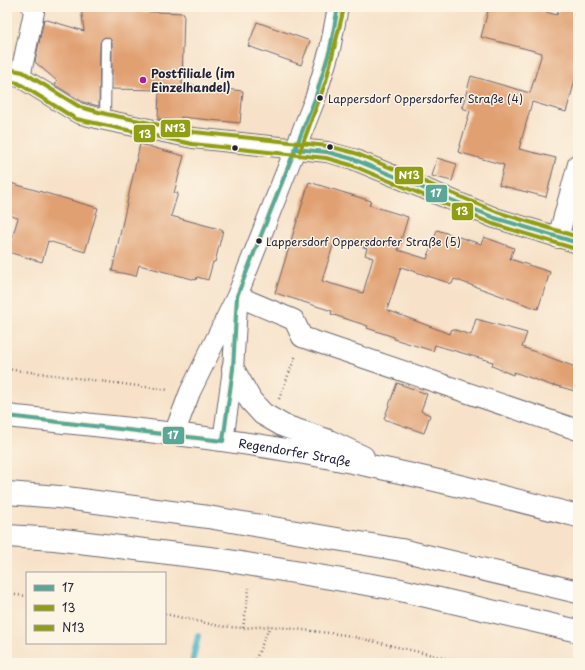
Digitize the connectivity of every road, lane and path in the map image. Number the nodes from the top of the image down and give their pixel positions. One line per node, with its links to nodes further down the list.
1 (32, 7): 4 (street)
2 (338, 7): 6 (street)
3 (106, 43): 5 (lane)
4 (13, 76): 5 (street)
5 (105, 120): 6 (street)
6 (294, 149): 8 (street); 10 (street)
7 (578, 164): 8 (street)
8 (558, 238): 9 (street)
9 (578, 243)
10 (237, 296): 11 (street); 13 (street); 18 (street)
11 (302, 337): 15 (path); 17 (street)
12 (7, 369): 14 (path)
13 (233, 369): 19 (street); 20 (main road)
14 (172, 390)
15 (277, 403)
16 (7, 416): 18 (main road, Regendorfer Straße)
17 (578, 430)
18 (174, 434): 19 (main road, Regendorfer Straße)
19 (223, 441): 20 (main road, Regendorfer Straße)
20 (393, 471): 22 (main road, Regendorfer Straße)
21 (7, 493): 25 (main road)
22 (578, 516)
23 (7, 536): 31 (main road)
24 (249, 588): 30 (path)
25 (578, 592)
26 (7, 594): 27 (path)
27 (26, 596)
28 (166, 614): 30 (path)
29 (270, 626): 30 (path); 32 (path); 33 (path)
30 (243, 628)
31 (578, 632)
32 (254, 663)
33 (466, 663)

